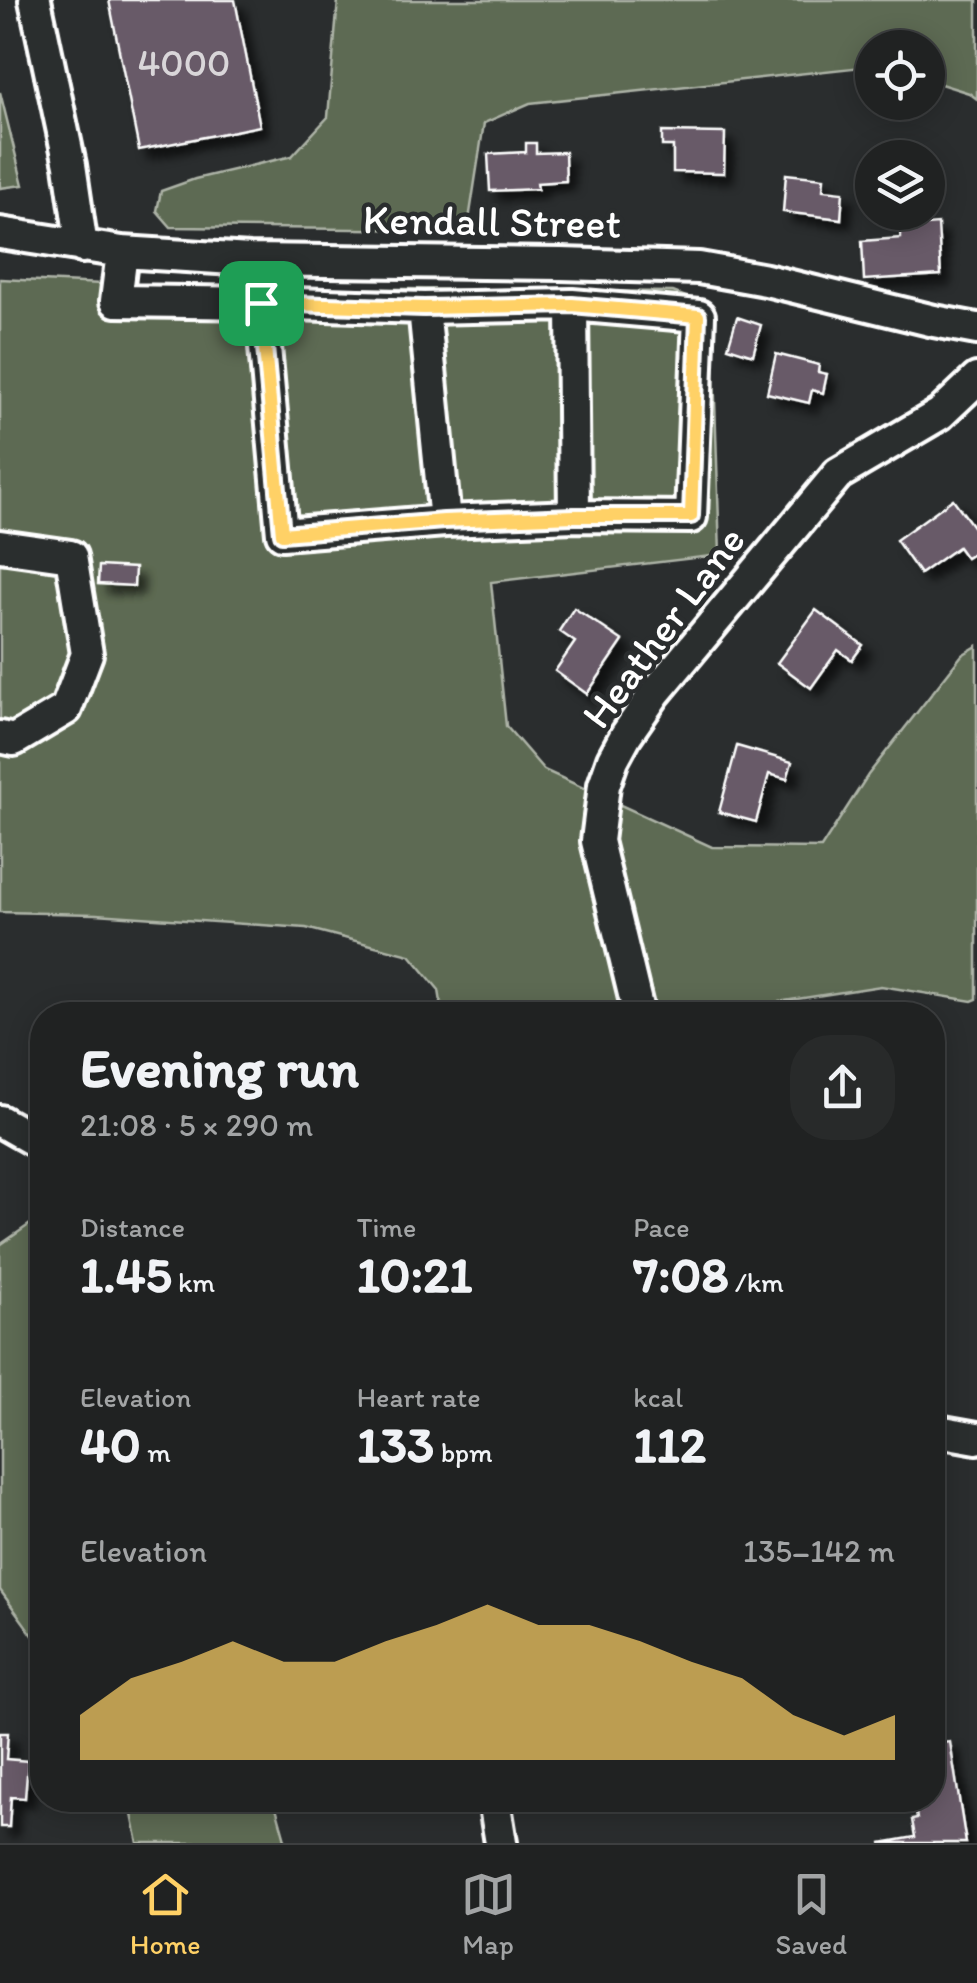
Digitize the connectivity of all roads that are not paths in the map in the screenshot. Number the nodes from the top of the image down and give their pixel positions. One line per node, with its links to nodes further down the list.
1 (36, 0): 3 (street)
2 (0, 232): 3 (street, Kendall Street)
3 (82, 246): 4 (street, Kendall Street)
4 (122, 252): 5 (street); 8 (street, Kendall Street)
5 (261, 303): 7 (street); 11 (street)
6 (572, 305): 7 (street); 10 (street); 10 (street)
7 (424, 308): 11 (street)
8 (977, 329)
9 (977, 378): 14 (street, Heather Lane)
10 (574, 516): 11 (street)
11 (444, 521)
12 (0, 546): 13 (street)
13 (0, 737)
14 (636, 1002)
15 (0, 1121): 16 (street)
16 (30, 1138)
17 (945, 1432): 18 (street)
18 (977, 1438)
19 (496, 1812): 20 (street)
20 (501, 1843)

